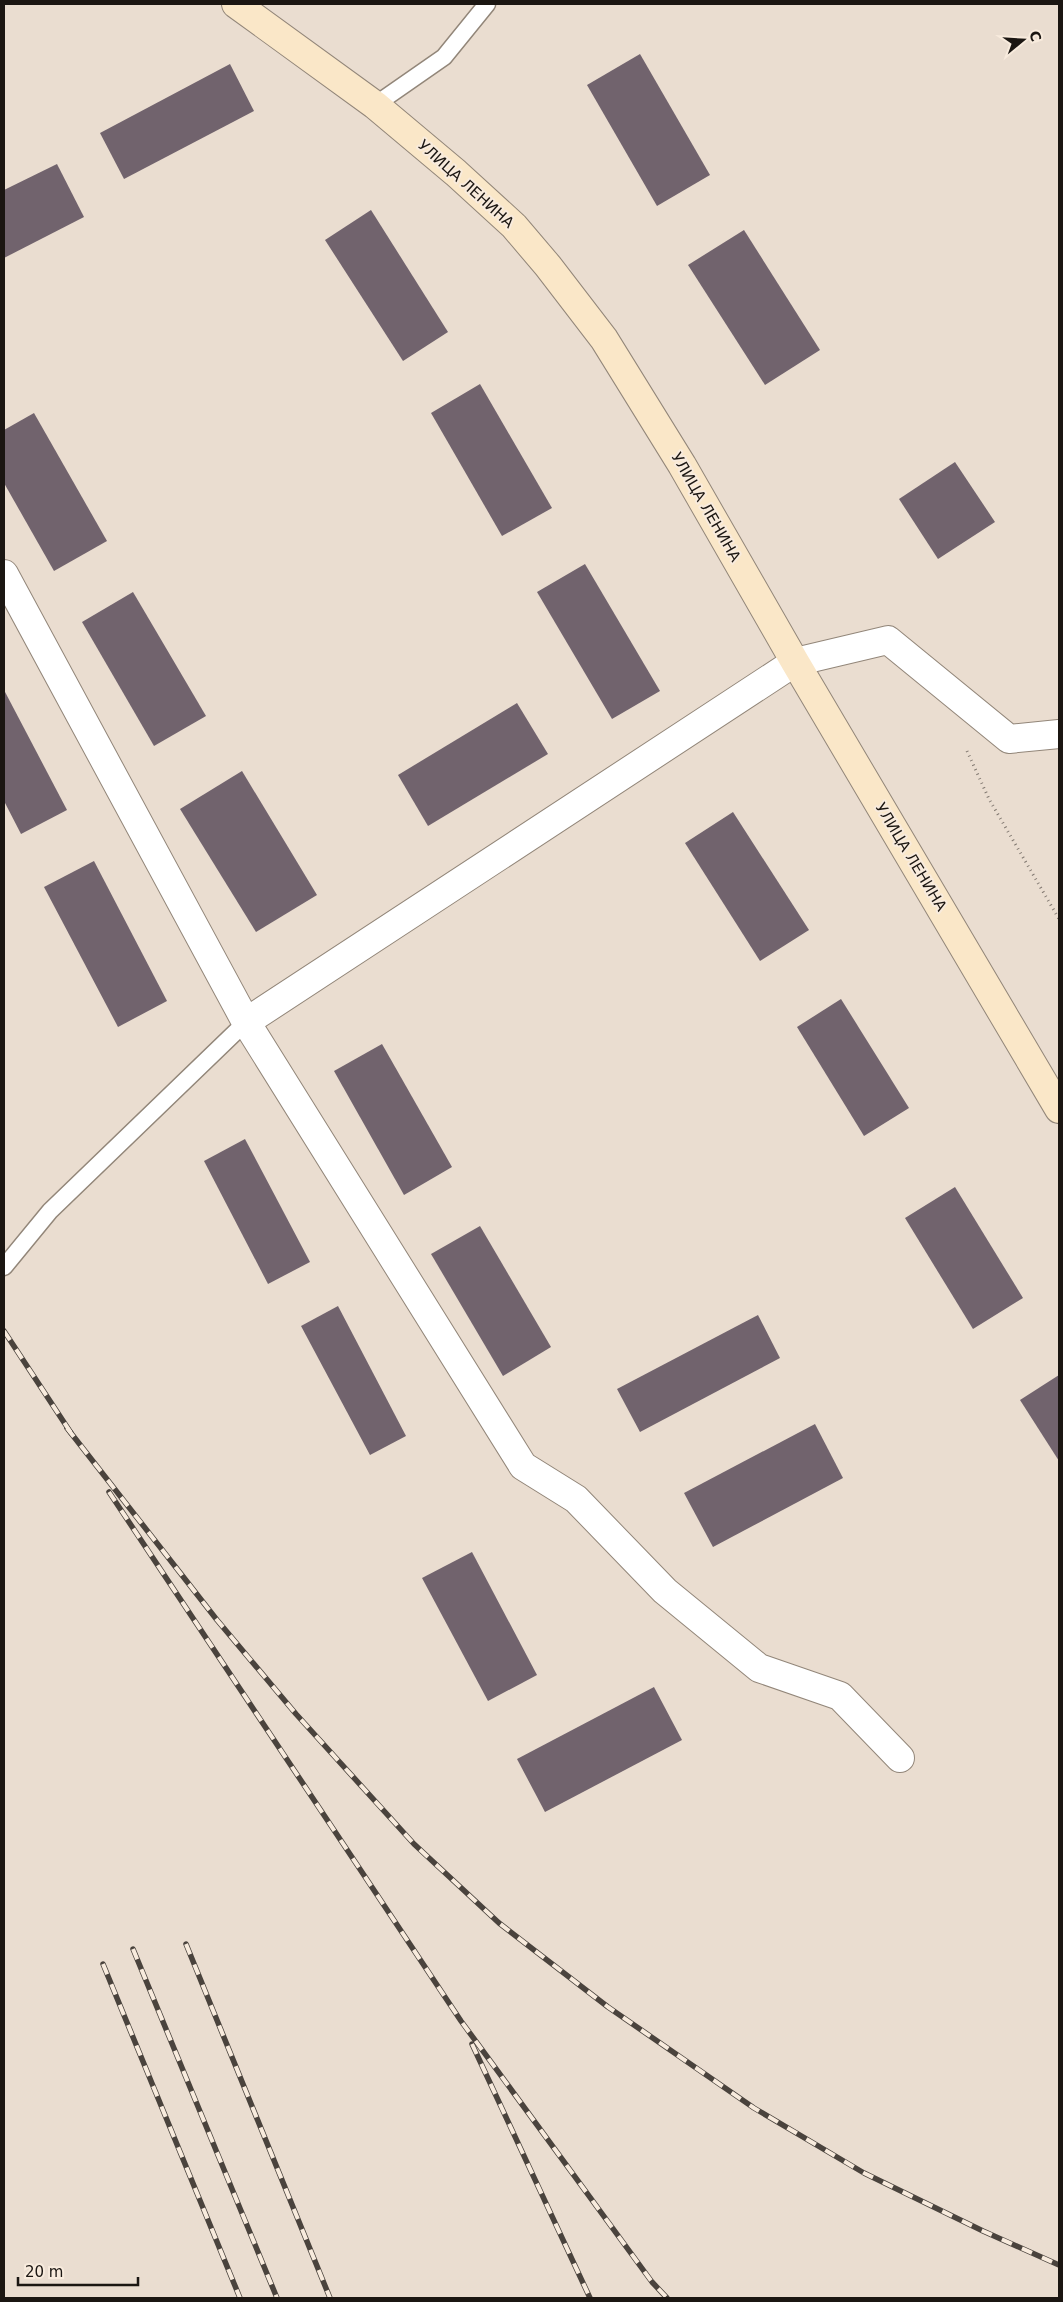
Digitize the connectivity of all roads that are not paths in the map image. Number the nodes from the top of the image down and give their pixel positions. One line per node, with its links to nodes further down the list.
1 (236, 4): 3 (main road, УЛИЦА ЛЕНИНА)
2 (487, 4): 3 (lane)
3 (375, 105): 5 (main road, УЛИЦА ЛЕНИНА)
4 (4, 574): 7 (street)
5 (795, 662): 6 (street); 7 (street); 8 (main road, УЛИЦА ЛЕНИНА)
6 (1059, 734)
7 (246, 1022): 9 (lane); 10 (street)
8 (1059, 1109)
9 (4, 1267)
10 (900, 1758)

